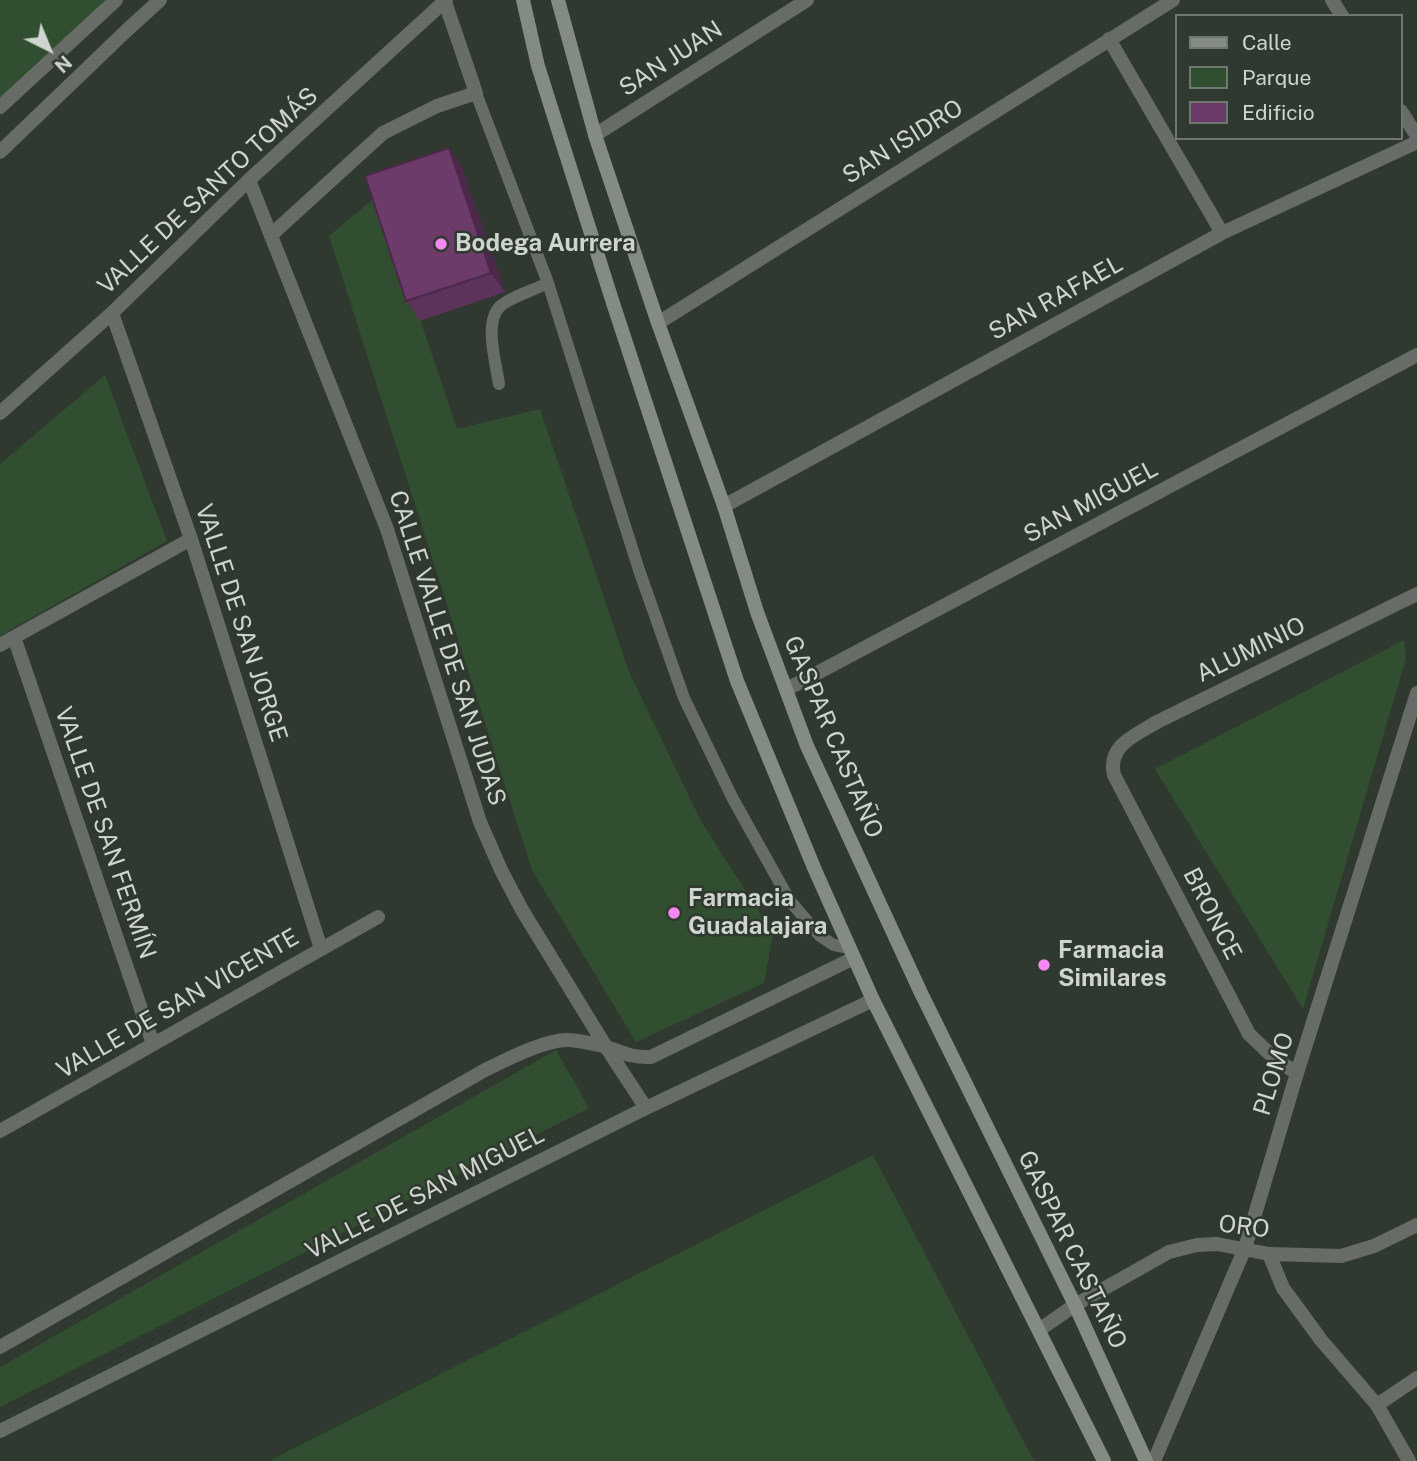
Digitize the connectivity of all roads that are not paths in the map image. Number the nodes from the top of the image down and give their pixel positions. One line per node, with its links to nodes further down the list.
1 (116, 0): 10 (street)
2 (160, 0): 15 (street)
3 (523, 0): 35 (main road)
4 (558, 0): 12 (main road, GASPAR CASTAÑO)
5 (807, 0): 12 (street, SAN JUAN)
6 (1173, 0): 8 (street, SAN ISIDRO)
7 (445, 1): 9 (street); 16 (street, VALLE DE SANTO TOMÁS)
8 (1109, 39): 17 (street); 21 (street, SAN ISIDRO)
9 (476, 93): 18 (street); 19 (lane)
10 (0, 107)
11 (1403, 114): 13 (street)
12 (595, 135): 21 (main road, GASPAR CASTAÑO)
13 (1417, 136)
14 (1417, 142): 17 (street, SAN RAFAEL)
15 (0, 152)
16 (249, 180): 18 (street, CALLE VALLE DE SAN JUDAS); 20 (street, VALLE DE SANTO TOMÁS)
17 (1222, 233): 25 (street, SAN RAFAEL)
18 (271, 235): 38 (street, CALLE VALLE DE SAN JUDAS)
19 (548, 284): 23 (lane); 35 (lane)
20 (112, 313): 24 (street, VALLE DE SANTO TOMÁS); 26 (street, VALLE DE SAN JORGE)
21 (658, 323): 25 (main road, GASPAR CASTAÑO)
22 (1417, 355): 30 (street, SAN MIGUEL)
23 (499, 384)
24 (0, 413)
25 (724, 506): 30 (main road, GASPAR CASTAÑO)
26 (191, 539): 28 (street); 34 (street, VALLE DE SAN JORGE)
27 (1417, 594): 32 (street, ALUMINIO)
28 (14, 637): 29 (street); 37 (street, VALLE DE SAN FERMÍN)
29 (0, 645)
30 (786, 689): 45 (main road, GASPAR CASTAÑO)
31 (1417, 693): 39 (street, PLOMO)
32 (1114, 758): 39 (street, BRONCE)
33 (378, 917): 34 (street, VALLE DE SAN VICENTE)
34 (321, 949): 37 (street, VALLE DE SAN VICENTE)
35 (852, 953): 36 (main road); 38 (street)
36 (873, 1000): 40 (street, VALLE DE SAN MIGUEL); 46 (main road)
37 (153, 1044): 41 (street, VALLE DE SAN VICENTE)
38 (606, 1047): 40 (street, CALLE VALLE DE SAN JUDAS); 47 (street)
39 (1297, 1073): 43 (street, PLOMO)
40 (646, 1108): 50 (street, VALLE DE SAN MIGUEL)
41 (0, 1131)
42 (1417, 1226): 44 (street, ORO)
43 (1245, 1248): 44 (street, ORO); 45 (street, ORO); 53 (street, PLOMO)
44 (1269, 1254): 49 (street)
45 (1075, 1305): 46 (street, ORO); 52 (main road, GASPAR CASTAÑO)
46 (1039, 1330): 51 (main road)
47 (0, 1347)
48 (1417, 1378): 49 (street)
49 (1377, 1405): 54 (street)
50 (0, 1431)
51 (1104, 1461)
52 (1146, 1461)
53 (1154, 1461)
54 (1409, 1461)

